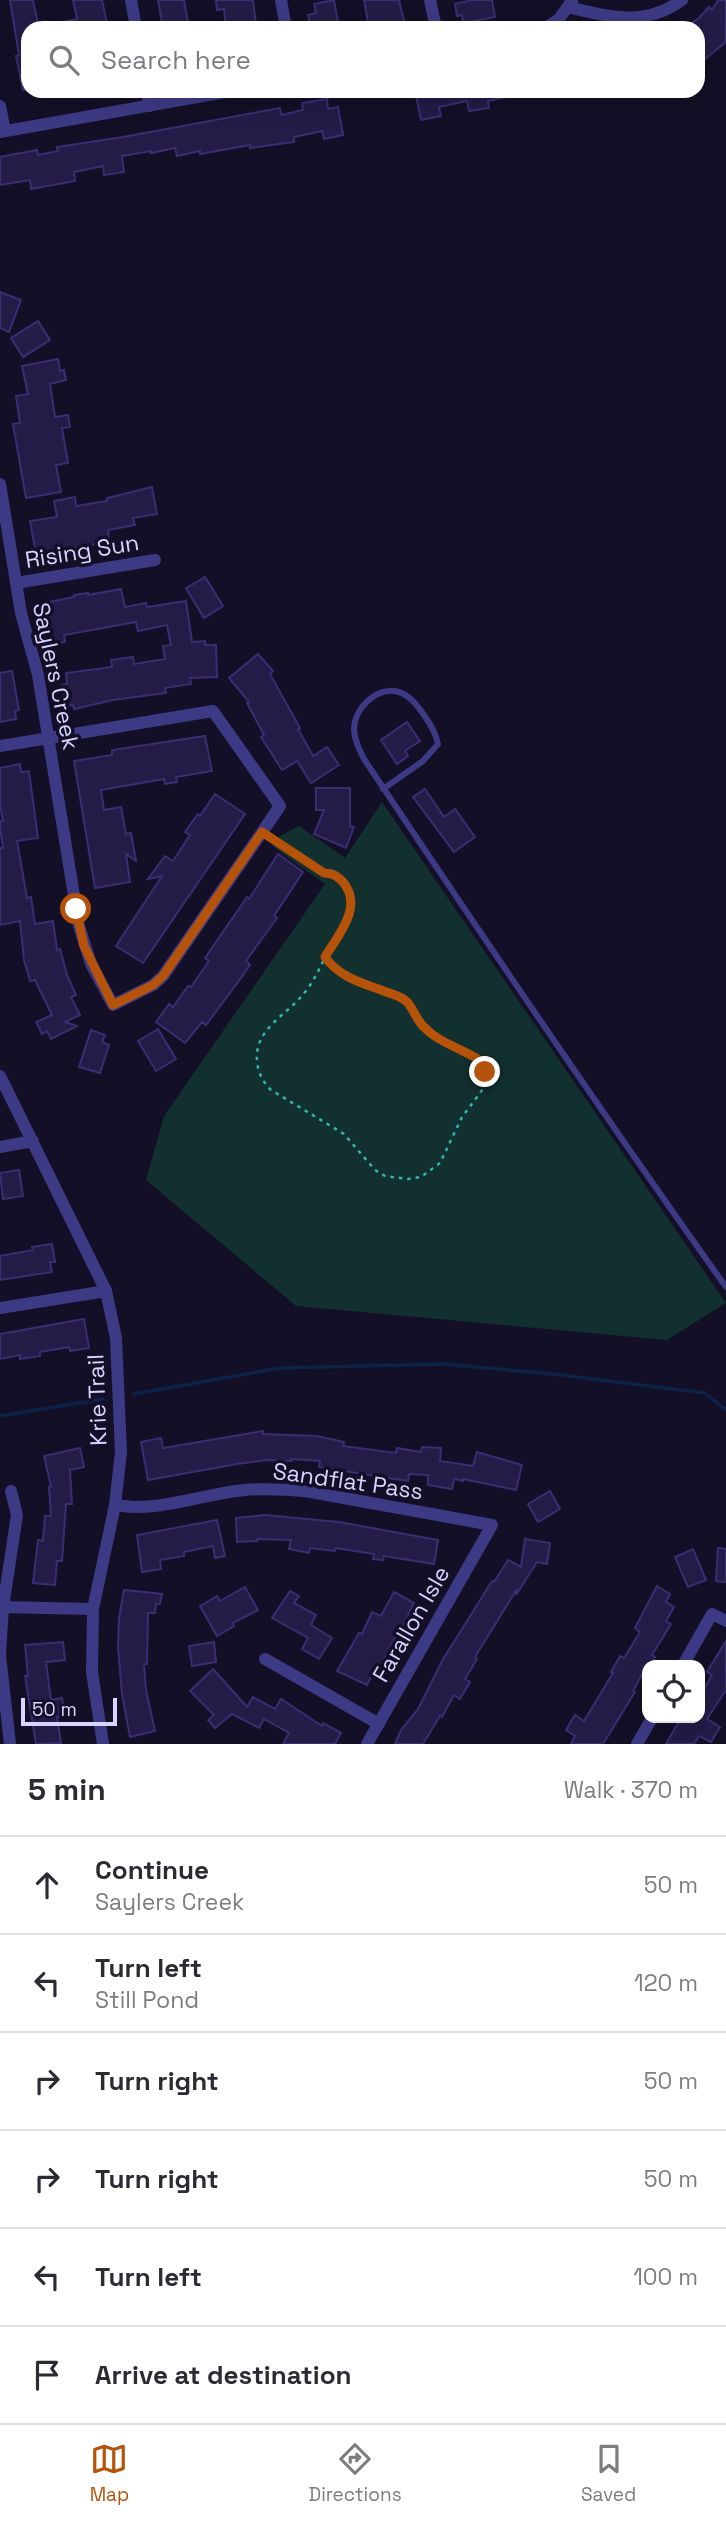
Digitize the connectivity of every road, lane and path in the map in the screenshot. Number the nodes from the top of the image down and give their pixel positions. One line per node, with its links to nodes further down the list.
1 (131, 0): 6 (street)
2 (281, 0): 7 (street)
3 (430, 0): 8 (street)
4 (682, 0): 5 (street)
5 (570, 4): 9 (street)
6 (135, 21)
7 (285, 21)
8 (434, 21)
9 (556, 21)
10 (148, 98): 13 (street)
11 (193, 98): 13 (street)
12 (0, 106): 14 (street)
13 (149, 106): 14 (street)
14 (2, 132)
15 (0, 484): 17 (street, Saylers Creek)
16 (155, 560): 17 (street, Rising Sun)
17 (16, 583): 18 (street, Saylers Creek)
18 (48, 738): 19 (street); 21 (street); 23 (street, Saylers Creek)
19 (0, 746)
20 (383, 789): 20 (lane); 29 (lane)
21 (262, 832): 22 (lane); 23 (street, Saylers Creek)
22 (324, 873): 25 (path)
23 (70, 876): 24 (street)
24 (56, 878)
25 (325, 957): 25 (path)
26 (0, 1076): 27 (street, Krie Trail)
27 (33, 1141): 28 (street); 30 (street, Krie Trail)
28 (0, 1146)
29 (726, 1287)
30 (106, 1291): 31 (street); 33 (street, Krie Trail)
31 (0, 1308)
32 (11, 1491): 35 (street)
33 (115, 1505): 34 (street, Sandflat Pass); 36 (street, Krie Trail)
34 (492, 1525): 41 (street, Farallon Isle)
35 (1, 1607): 36 (street); 42 (street)
36 (93, 1609): 43 (street, Krie Trail)
37 (726, 1621): 39 (street)
38 (265, 1659): 41 (street)
39 (686, 1660)
40 (649, 1723): 45 (street)
41 (379, 1724): 44 (street, Farallon Isle)
42 (10, 1744)
43 (103, 1744)
44 (367, 1744)
45 (637, 1744)

